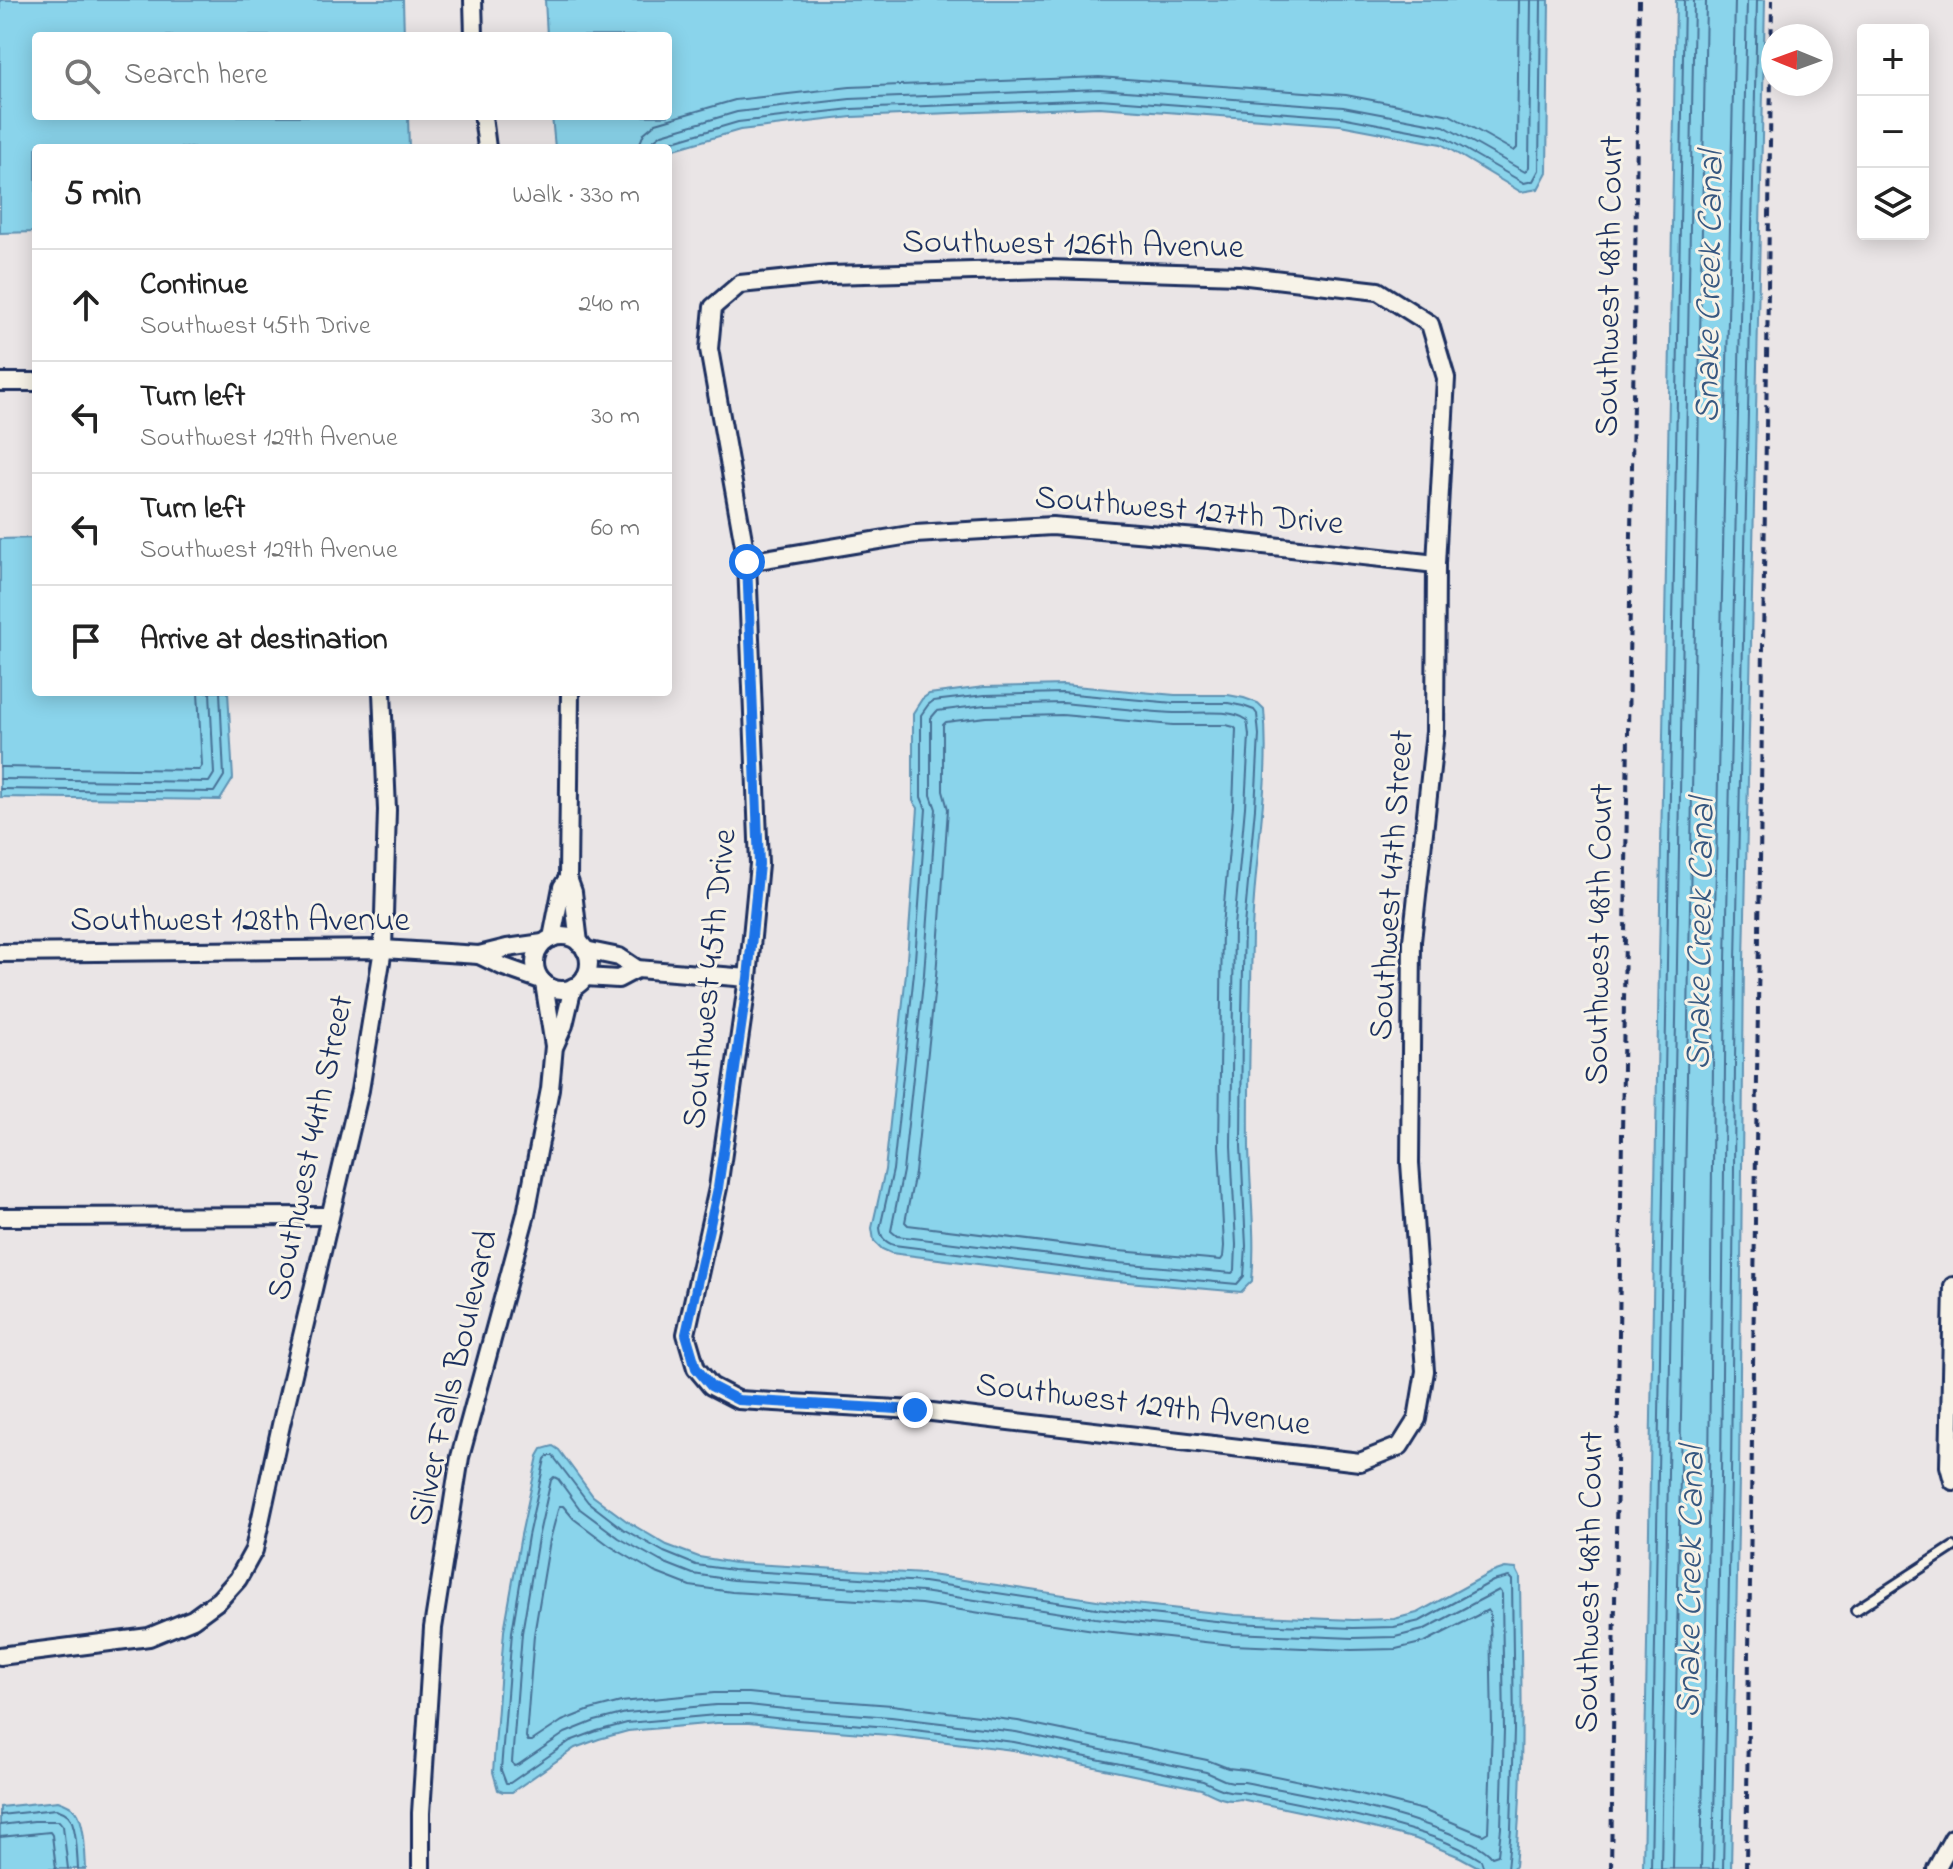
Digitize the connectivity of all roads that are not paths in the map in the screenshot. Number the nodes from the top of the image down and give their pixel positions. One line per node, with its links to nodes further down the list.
1 (473, 0): 2 (street)
2 (474, 32)
3 (484, 120): 4 (street)
4 (486, 144)
5 (713, 307): 6 (street, Southwest 126th Avenue); 9 (street, Southwest 45th Drive)
6 (1430, 324): 10 (street, Southwest 47th Street)
7 (0, 382): 8 (street)
8 (32, 382)
9 (747, 562): 10 (street, Southwest 127th Drive); 20 (street, Southwest 45th Drive)
10 (1436, 564): 28 (street, Southwest 47th Street)
11 (382, 696): 16 (street, Southwest 44th Street)
12 (570, 696): 13 (street)
13 (568, 878): 14 (street); 15 (street)
14 (548, 940): 15 (street); 18 (street, Southwest 128th Avenue); 21 (street)
15 (582, 946): 19 (street); 22 (street)
16 (383, 949): 17 (street, Southwest 128th Avenue); 18 (street, Southwest 128th Avenue); 24 (street, Southwest 44th Street)
17 (0, 953)
18 (479, 955): 21 (street, Southwest 128th Avenue)
19 (637, 969): 20 (street); 22 (street)
20 (748, 978): 27 (street, Southwest 45th Drive)
21 (542, 982): 22 (street); 23 (street, Silver Falls Boulevard)
22 (579, 982): 23 (street, Silver Falls Boulevard)
23 (554, 1046): 34 (street, Silver Falls Boulevard)
24 (330, 1216): 25 (street); 32 (street, Southwest 44th Street)
25 (0, 1217)
26 (1953, 1286): 29 (street)
27 (696, 1368): 28 (street, Southwest 129th Avenue)
28 (1400, 1446)
29 (1953, 1481)
30 (1953, 1547): 31 (lane)
31 (1856, 1610)
32 (0, 1656)
33 (1953, 1838): 35 (street)
34 (421, 1869)
35 (1936, 1869)

